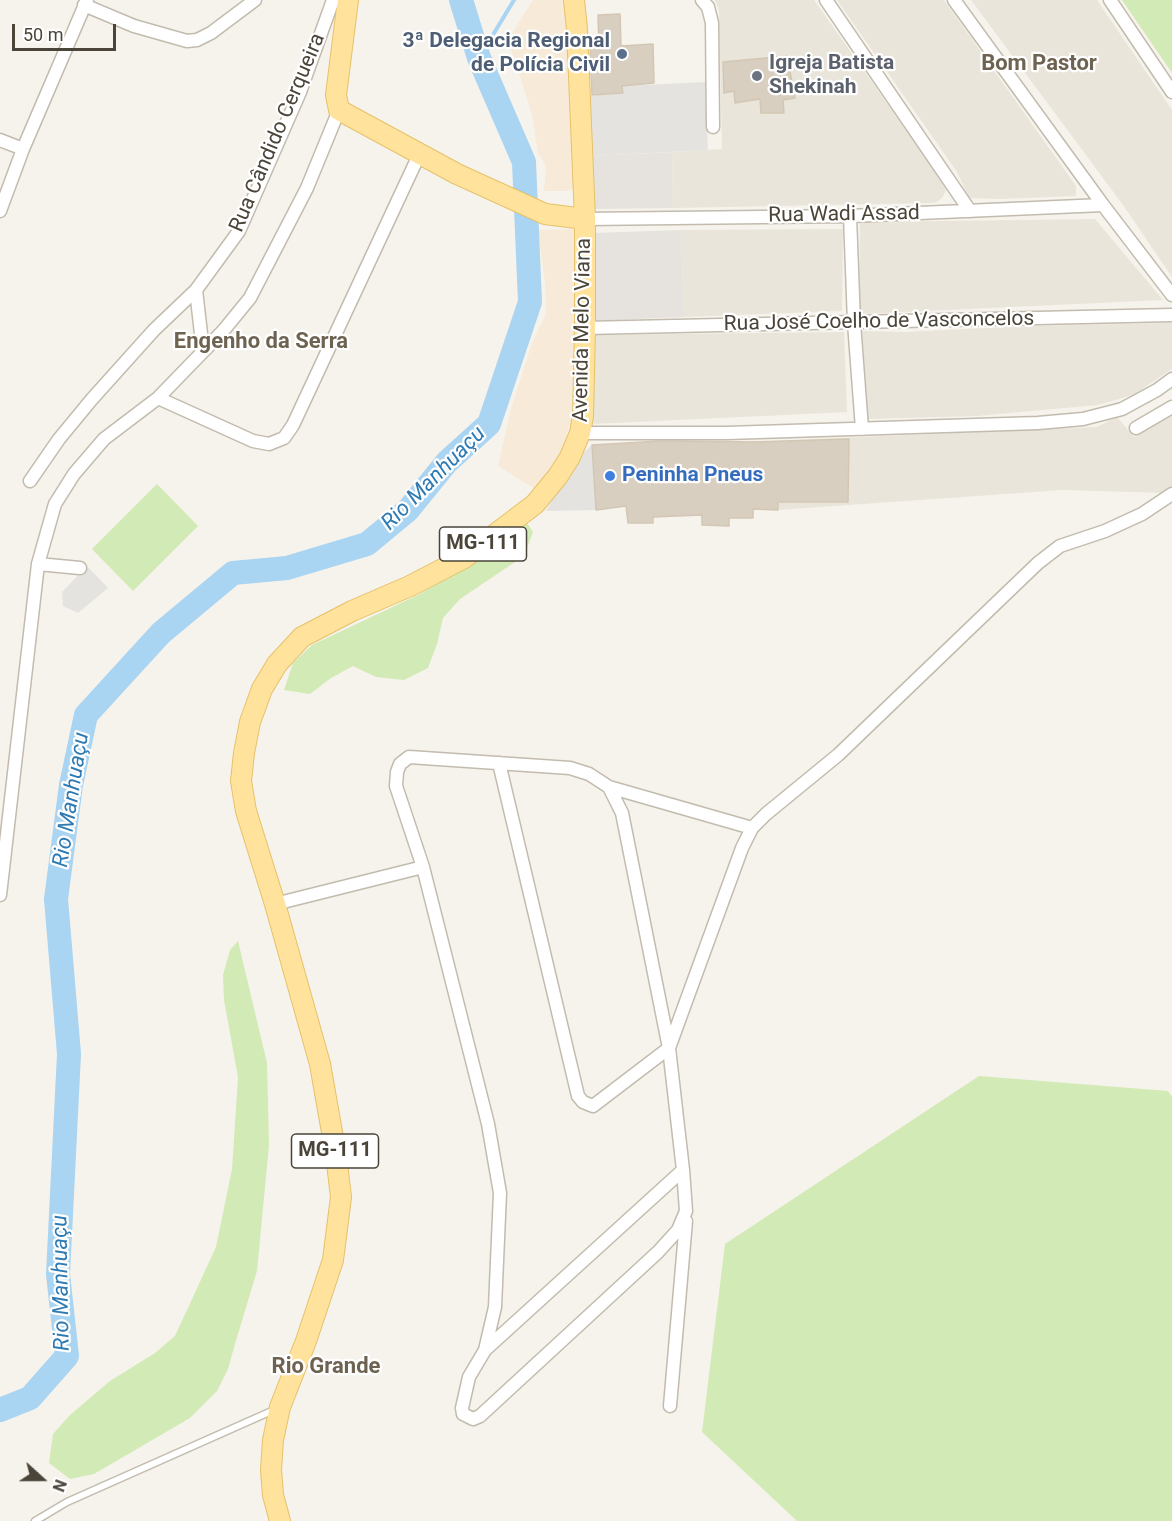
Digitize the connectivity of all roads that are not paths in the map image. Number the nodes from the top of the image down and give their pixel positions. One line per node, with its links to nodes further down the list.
1 (255, 0): 9 (street)
2 (333, 0): 21 (street, Rua Cândido Cerqueira)
3 (348, 0): 11 (main road)
4 (574, 0): 20 (main road, Avenida Melo Viana / MG-111)
5 (702, 0): 12 (street)
6 (826, 0): 18 (street)
7 (954, 0): 16 (street)
8 (1110, 0): 10 (street)
9 (85, 3): 14 (street)
10 (1172, 92)
11 (339, 110): 15 (main road); 26 (street)
12 (713, 127)
13 (0, 140): 14 (street)
14 (23, 149): 17 (street)
15 (419, 155): 20 (main road); 28 (street)
16 (1103, 205): 18 (street, Rua Wadi Assad); 22 (street)
17 (0, 211)
18 (970, 211): 19 (street, Rua Wadi Assad)
19 (850, 216): 20 (street, Rua Wadi Assad); 24 (street)
20 (585, 219): 25 (main road, Avenida Melo Viana / MG-111)
21 (196, 290): 26 (street); 33 (street, Rua Cândido Cerqueira)
22 (1172, 295)
23 (1172, 315): 24 (street, Rua José Coelho de Vasconcelos)
24 (854, 323): 25 (street, Rua José Coelho de Vasconcelos); 31 (street)
25 (585, 328): 32 (main road, Avenida Melo Viana / MG-111)
26 (203, 351): 28 (street)
27 (1172, 379): 31 (street)
28 (158, 398): 35 (street)
29 (1172, 407): 30 (street)
30 (1136, 428)
31 (862, 429): 32 (street)
32 (580, 433): 43 (main road, Avenida Melo Viana / MG-111)
33 (30, 481)
34 (1172, 494): 39 (street)
35 (38, 564): 36 (street); 41 (street)
36 (80, 568)
37 (499, 763): 38 (street); 40 (street); 44 (street)
38 (609, 787): 39 (street); 44 (street)
39 (752, 828): 44 (street)
40 (423, 867): 43 (street); 47 (street)
41 (1, 878): 42 (street)
42 (0, 895)
43 (275, 904): 49 (main road, MG-111)
44 (669, 1048): 45 (street)
45 (683, 1170): 46 (street); 47 (street)
46 (686, 1211): 47 (street); 48 (street)
47 (485, 1350)
48 (670, 1406)
49 (280, 1407): 50 (lane); 51 (main road, MG-111)
50 (35, 1521)
51 (280, 1521)

